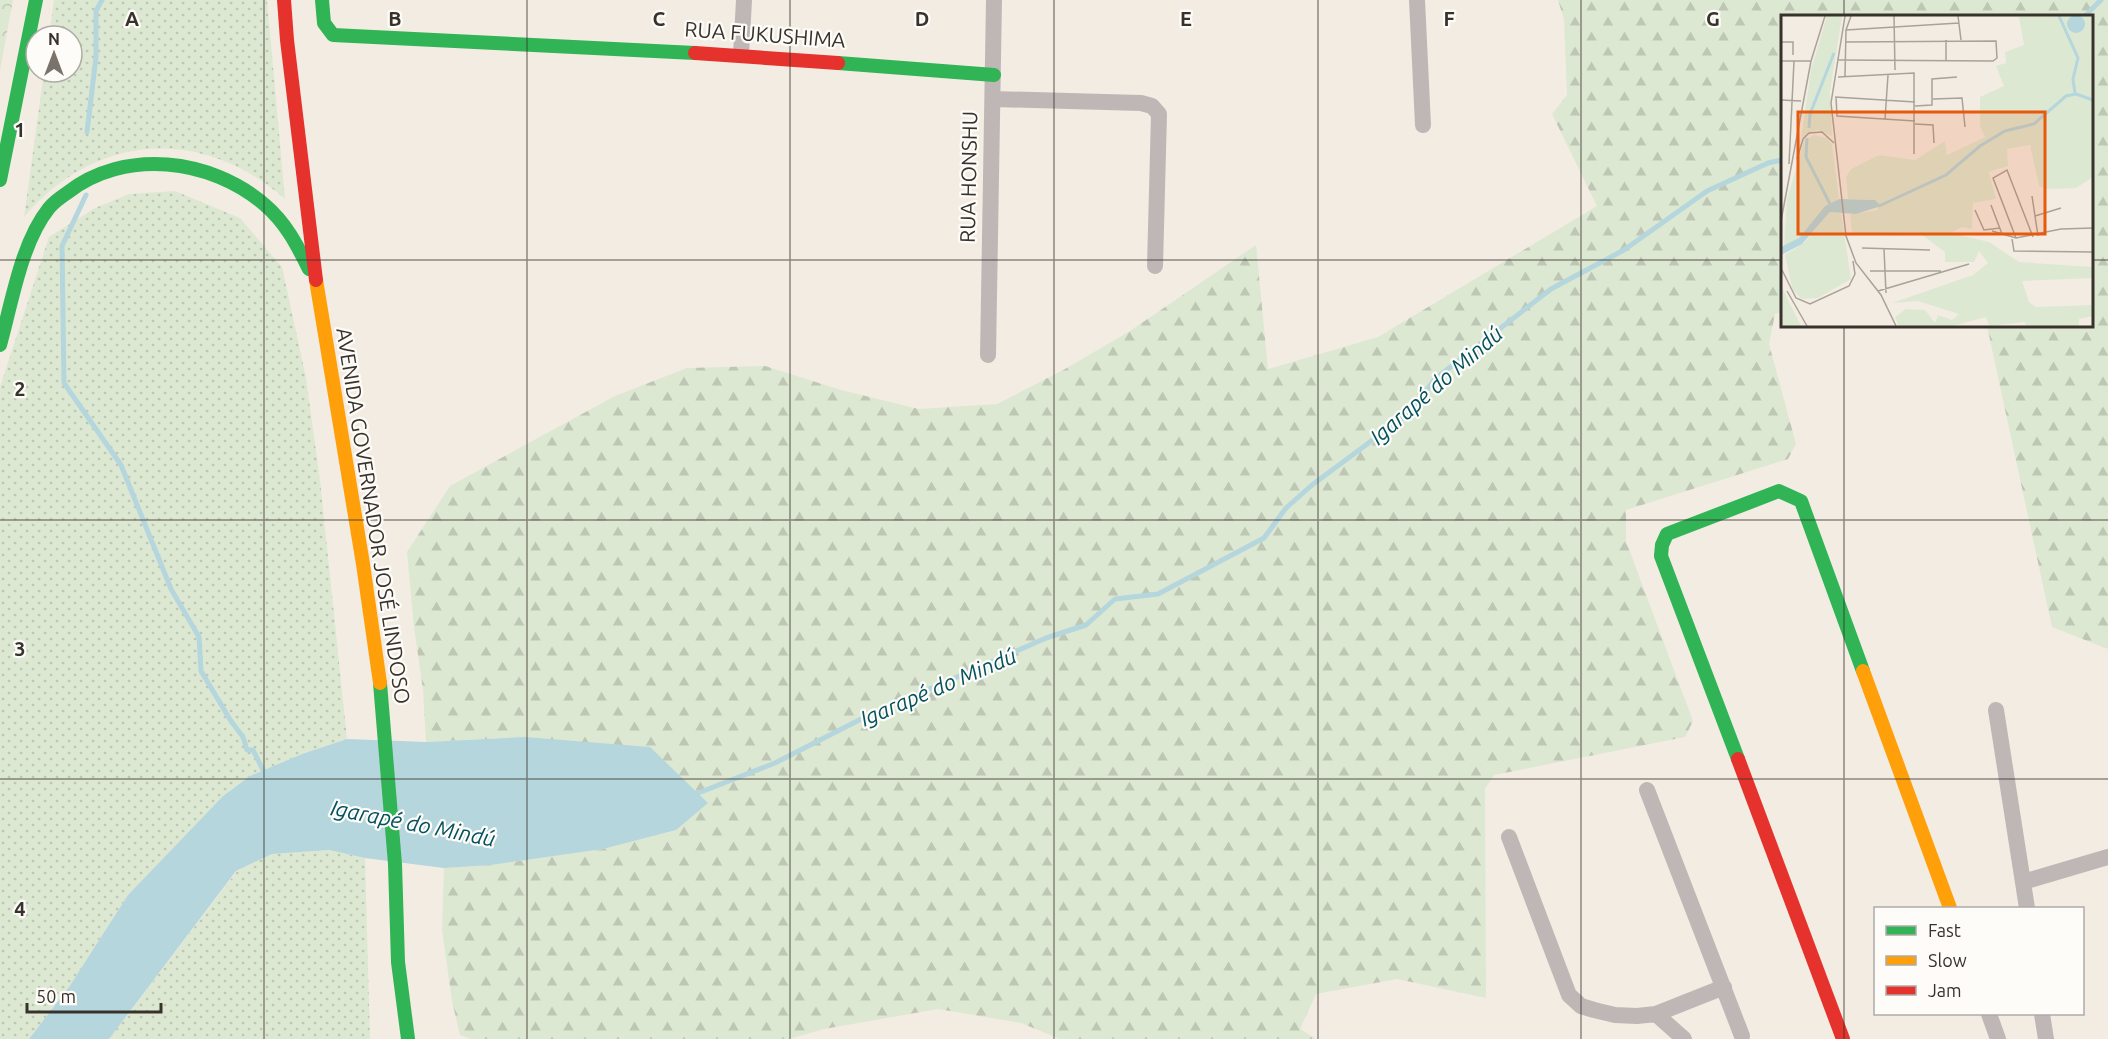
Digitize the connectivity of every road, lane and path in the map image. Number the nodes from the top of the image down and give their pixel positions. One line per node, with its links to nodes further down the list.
1 (36, 0): 11 (street)
2 (284, 0): 13 (street, AVENIDA GOVERNADOR JOSÉ LINDOSO)
3 (322, 0): 7 (street, RUA FUKUSHIMA)
4 (744, 0): 7 (street)
5 (994, 0): 8 (street, RUA HONSHU)
6 (1417, 0): 10 (street)
7 (741, 55): 8 (street, RUA FUKUSHIMA)
8 (994, 75): 9 (street, RUA HONSHU)
9 (993, 99): 12 (street); 15 (street, RUA HONSHU)
10 (1423, 125)
11 (0, 180)
12 (1155, 266)
13 (318, 297): 14 (street); 28 (street, AVENIDA GOVERNADOR JOSÉ LINDOSO)
14 (0, 345)
15 (988, 355)
16 (1996, 710): 20 (street)
17 (1647, 790): 23 (street)
18 (1509, 837): 24 (street)
19 (2108, 857): 20 (street)
20 (2023, 882): 22 (street)
21 (1949, 907): 30 (street)
22 (2027, 907)
23 (1724, 987): 24 (street); 27 (street)
24 (1656, 1014): 29 (street)
25 (1989, 1015): 31 (street)
26 (2042, 1015): 32 (street)
27 (1742, 1036)
28 (408, 1039)
29 (1684, 1039)
30 (1844, 1039)
31 (1998, 1039)
32 (2046, 1039)

